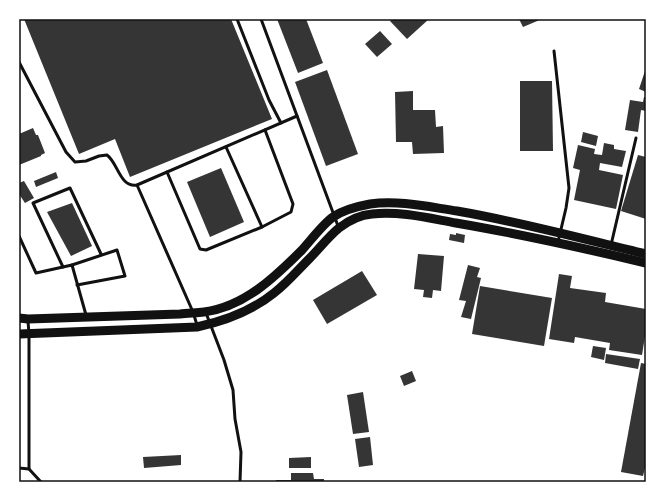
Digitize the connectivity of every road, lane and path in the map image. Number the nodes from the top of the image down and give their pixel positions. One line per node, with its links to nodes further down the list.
1 (237, 19): 6 (lane)
2 (261, 19): 5 (lane)
3 (554, 51): 15 (lane)
4 (19, 62): 11 (lane)
5 (297, 116): 6 (lane); 12 (lane)
6 (281, 124): 7 (lane)
7 (265, 130): 9 (lane); 13 (lane)
8 (636, 138): 18 (lane)
9 (226, 147): 10 (lane); 13 (lane)
10 (167, 172): 11 (lane); 13 (lane)
11 (137, 185): 25 (lane)
12 (333, 217): 14 (lane); 15 (main road); 26 (main road)
13 (262, 227)
14 (339, 228): 17 (main road); 29 (main road)
15 (561, 232): 17 (lane); 18 (main road)
16 (19, 236): 23 (lane)
17 (558, 242): 18 (main road)
18 (610, 250): 20 (main road); 21 (main road)
19 (101, 254): 22 (lane); 23 (lane); 24 (lane)
20 (646, 254)
21 (646, 263)
22 (72, 265): 23 (lane); 24 (lane)
23 (63, 267)
24 (78, 285): 27 (lane)
25 (193, 312): 26 (main road); 27 (main road); 30 (lane)
26 (205, 312): 29 (lane)
27 (86, 317): 28 (main road)
28 (24, 319): 32 (lane)
29 (211, 324): 30 (main road); 36 (lane)
30 (197, 327): 32 (main road)
31 (19, 334): 32 (main road)
32 (30, 334): 34 (lane)
33 (19, 468): 34 (lane)
34 (29, 469): 35 (lane)
35 (41, 482)
36 (240, 482)

